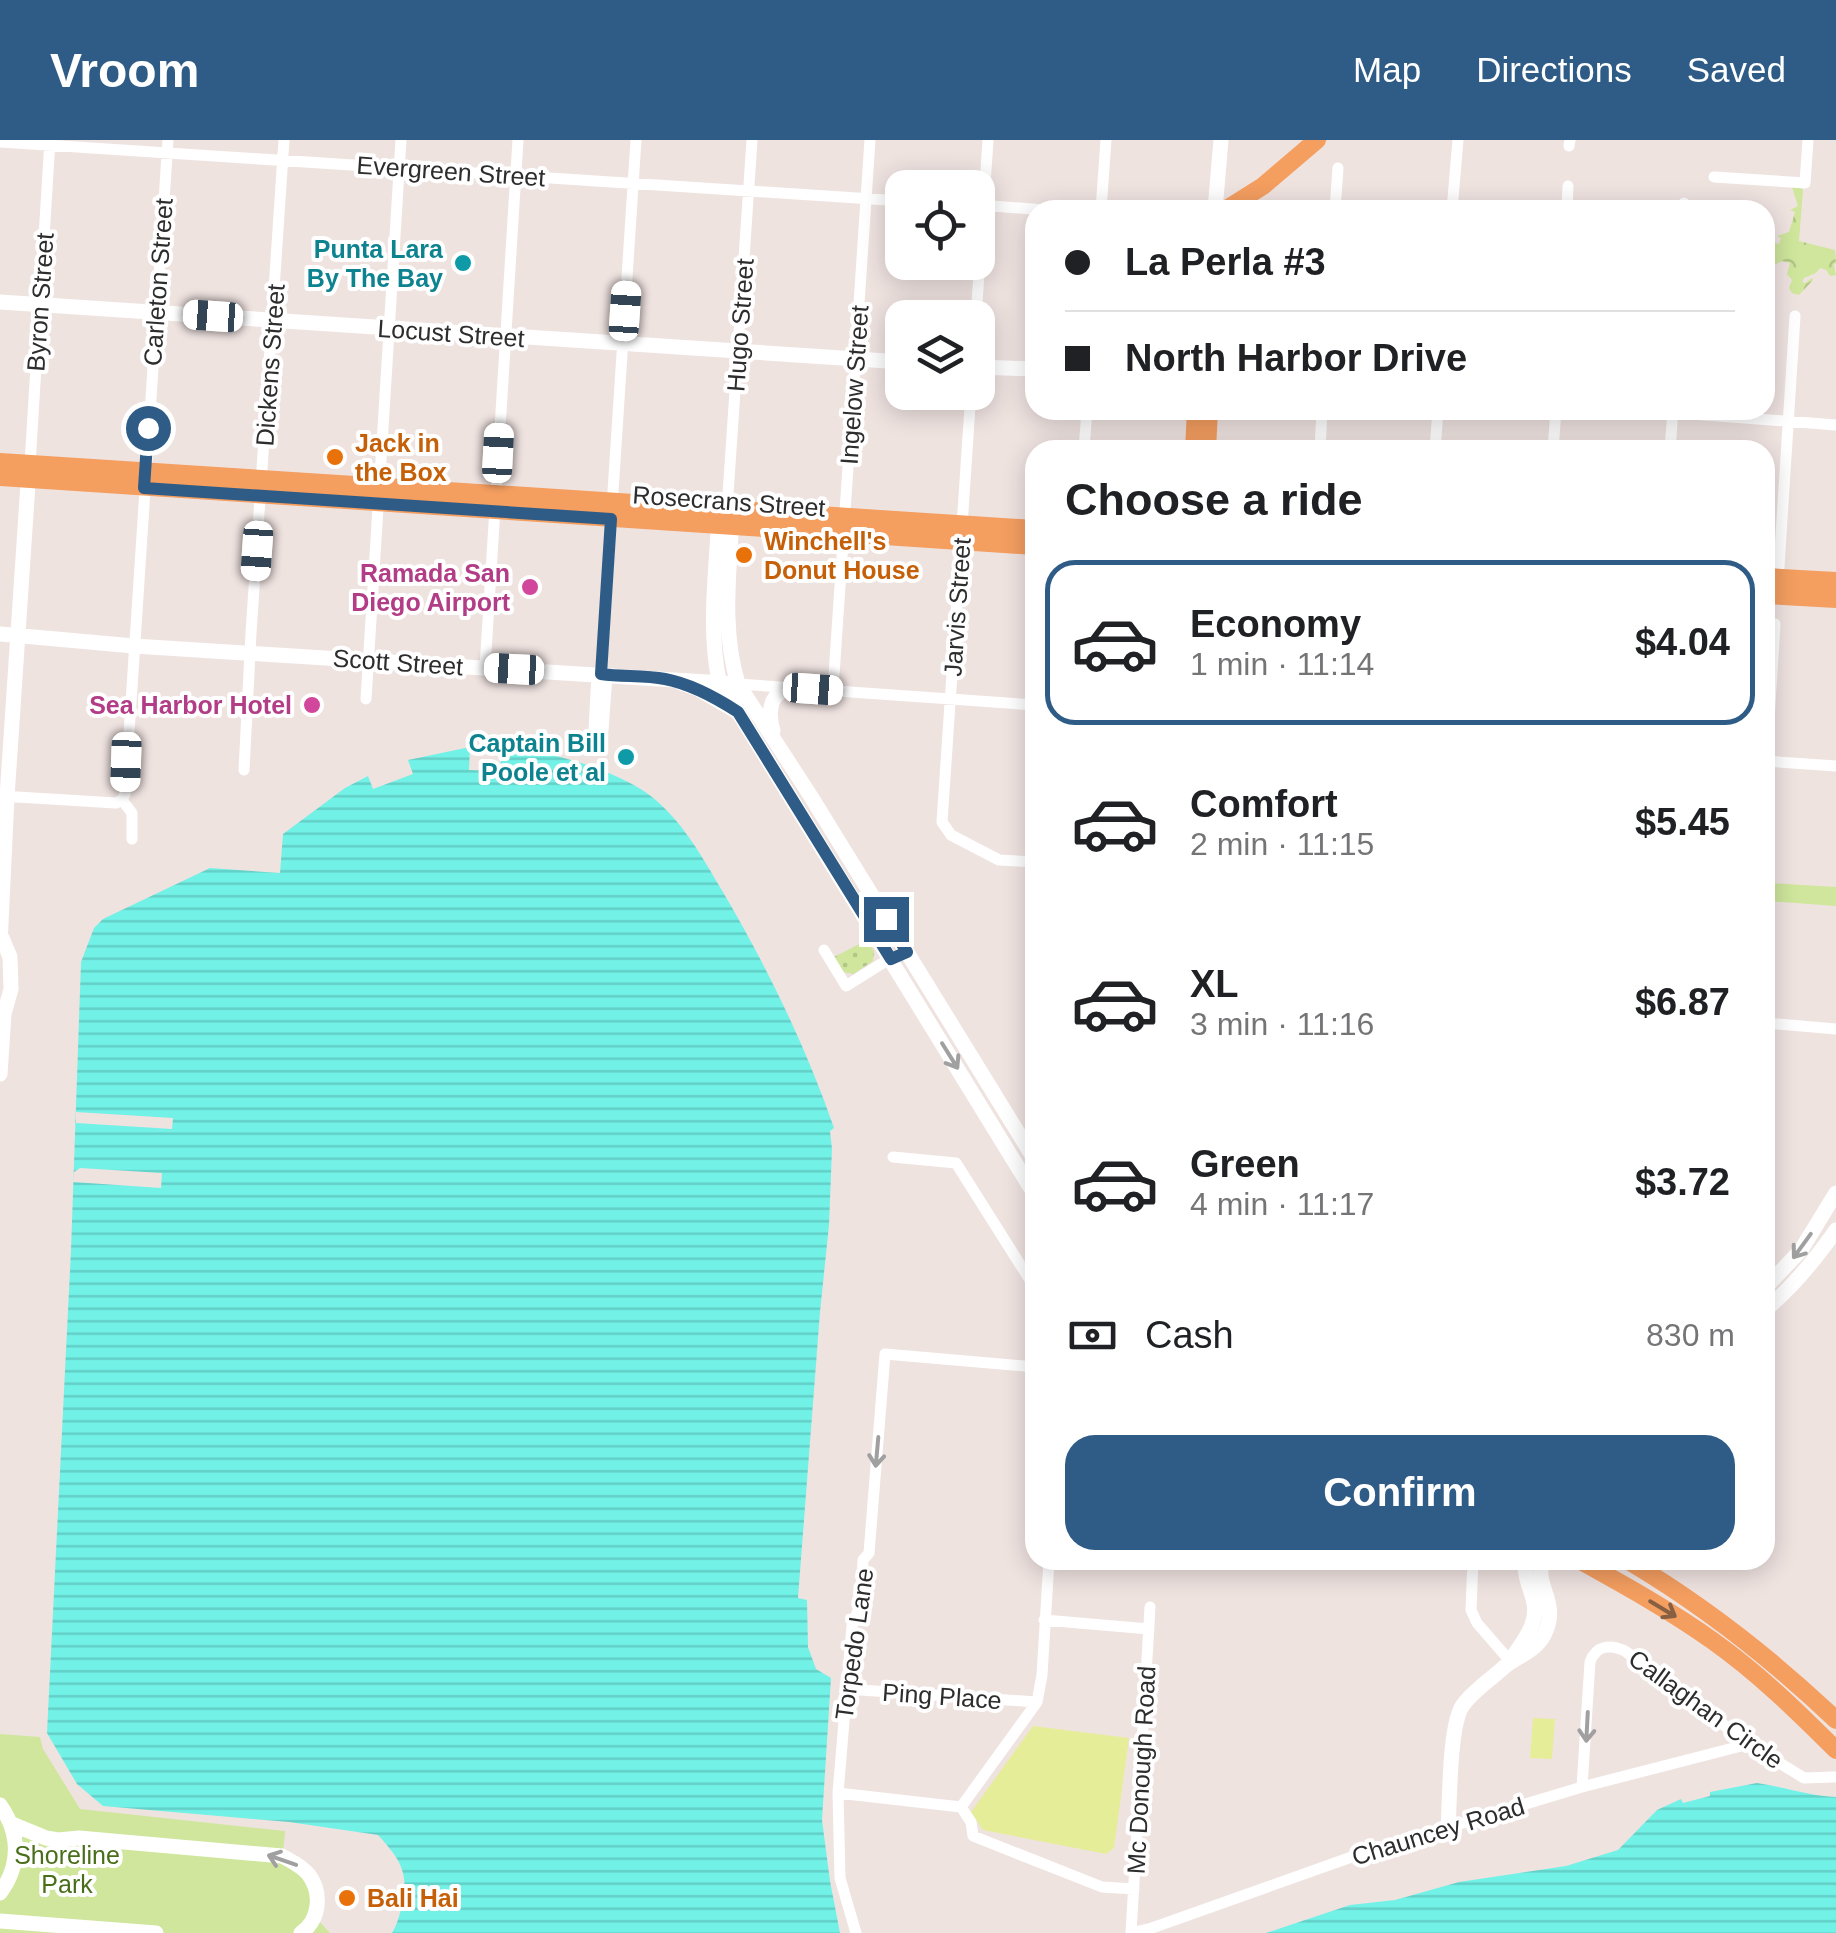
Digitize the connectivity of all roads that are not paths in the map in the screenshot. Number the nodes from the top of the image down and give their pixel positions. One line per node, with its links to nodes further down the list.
1 (284, 140): 17 (street, Dickens Street)
2 (402, 140): 18 (street)
3 (518, 140): 21 (street)
4 (636, 140): 23 (street)
5 (752, 140): 25 (street, Hugo Street)
6 (870, 140): 26 (street, Ingelow Street)
7 (988, 140): 20 (street)
8 (1106, 140): 28 (street)
9 (1221, 140): 29 (main road)
10 (1317, 140): 30 (main road)
11 (1334, 140): 31 (main road)
12 (1458, 140): 33 (street)
13 (1808, 140): 22 (street)
14 (0, 142): 15 (street, Evergreen Street)
15 (50, 143): 16 (street, Evergreen Street); 38 (street, Byron Street)
16 (167, 146): 17 (street, Evergreen Street); 39 (street, Carleton Street)
17 (283, 160): 18 (street, Evergreen Street); 41 (street, Dickens Street)
18 (400, 167): 21 (street, Evergreen Street); 42 (street)
19 (1338, 168): 32 (street)
20 (984, 170)
21 (516, 175): 23 (street, Evergreen Street); 43 (street)
22 (1714, 177)
23 (633, 182): 25 (street, Evergreen Street); 44 (street)
24 (1568, 186): 34 (street)
25 (749, 190): 26 (street, Evergreen Street); 45 (street, Hugo Street)
26 (866, 198): 27 (street, Evergreen Street); 46 (street, Ingelow Street)
27 (885, 200)
28 (1102, 200)
29 (1216, 200)
30 (1241, 200)
31 (1262, 200)
32 (1336, 200)
33 (1453, 200)
34 (1567, 200)
35 (995, 207): 36 (street)
36 (1025, 209)
37 (0, 302): 38 (main road, Locust Street)
38 (39, 305): 39 (main road, Locust Street); 55 (street, Byron Street)
39 (156, 312): 41 (main road, Locust Street); 57 (street, Carleton Street)
40 (1795, 316): 52 (street)
41 (273, 321): 42 (main road, Locust Street); 58 (street, Dickens Street)
42 (390, 329): 43 (main road, Locust Street); 59 (street)
43 (506, 336): 44 (main road, Locust Street); 60 (street)
44 (624, 344): 45 (main road, Locust Street); 61 (street)
45 (739, 350): 46 (main road, Locust Street); 62 (street, Hugo Street)
46 (856, 359): 47 (main road, Locust Street); 63 (street, Ingelow Street)
47 (885, 361)
48 (995, 368): 49 (main road)
49 (1025, 369)
50 (970, 410): 65 (street, Jarvis Street)
51 (1765, 420): 52 (street)
52 (1788, 422): 53 (street); 67 (street)
53 (1836, 425)
54 (0, 462): 55 (main road, Rosecrans Street)
55 (29, 471): 56 (main road, Rosecrans Street); 57 (main road, Rosecrans Street); 73 (main road)
56 (0, 478)
57 (145, 480): 58 (main road, Rosecrans Street); 74 (street, Carleton Street)
58 (261, 487): 59 (main road, Rosecrans Street); 75 (street, Dickens Street)
59 (379, 495): 60 (main road, Rosecrans Street); 76 (street)
60 (495, 502): 61 (main road, Rosecrans Street); 77 (street)
61 (612, 510): 62 (main road, Rosecrans Street); 78 (street)
62 (727, 518): 63 (main road, Rosecrans Street); 80 (main road); 81 (main road)
63 (845, 525): 65 (main road, Rosecrans Street); 83 (street, Ingelow Street)
64 (1025, 530): 65 (main road, Rosecrans Street)
65 (962, 533): 66 (main road, Rosecrans Street); 85 (street, Jarvis Street)
66 (1025, 544)
67 (1775, 548)
68 (1836, 582): 69 (main road)
69 (1775, 587)
70 (1775, 588): 71 (main road)
71 (1836, 600)
72 (0, 634): 73 (main road, Scott Street)
73 (18, 637): 74 (main road, Scott Street); 93 (main road)
74 (134, 646): 75 (main road, Scott Street); 94 (street, Carleton Street)
75 (250, 652): 76 (main road, Scott Street); 92 (street, Dickens Street)
76 (368, 660): 77 (main road, Scott Street); 84 (street)
77 (485, 668): 78 (main road, Scott Street)
78 (602, 675): 79 (main road, Scott Street); 88 (street)
79 (662, 678): 80 (main road, Scott Street); 87 (main road)
80 (720, 681): 81 (main road, Scott Street); 87 (main road)
81 (738, 684): 82 (street, Scott Street); 89 (main road)
82 (793, 687): 83 (street, Scott Street); 89 (main road)
83 (833, 690): 85 (street, Scott Street)
84 (366, 699)
85 (951, 699): 86 (street, Scott Street); 96 (street, Jarvis Street)
86 (1025, 704)
87 (738, 712): 100 (main road)
88 (598, 730)
89 (780, 748): 99 (main road)
90 (1775, 762): 91 (street)
91 (1836, 766)
92 (244, 770)
93 (3, 796): 94 (street); 97 (main road)
94 (122, 800): 95 (street, Carleton Street)
95 (132, 839)
96 (1025, 861)
97 (1, 941): 101 (main road)
98 (824, 950): 100 (street)
99 (907, 952): 100 (street); 105 (main road)
100 (891, 959): 107 (main road, one-way to 107)
101 (1, 1010): 104 (main road)
102 (1775, 1024): 103 (street)
103 (1836, 1028)
104 (0, 1074)
105 (1025, 1144)
106 (893, 1157): 110 (street)
107 (1025, 1179)
108 (1835, 1197): 111 (main road, one-way to 111)
109 (1836, 1230): 112 (main road)
110 (1025, 1272)
111 (1775, 1277)
112 (1775, 1301)
113 (1025, 1366): 124 (street, Torpedo Lane, one-way to 124)
114 (1048, 1570): 121 (street)
115 (1473, 1570): 123 (street)
116 (1525, 1570): 123 (main road)
117 (1541, 1570): 123 (main road)
118 (1596, 1570): 128 (main road, one-way to 128)
119 (1642, 1570): 126 (main road)
120 (1150, 1607): 122 (street, Mc Donough Road)
121 (1044, 1620): 122 (street); 125 (street)
122 (1149, 1629): 136 (street, Mc Donough Road)
123 (1510, 1662): 135 (main road)
124 (846, 1689): 125 (street, Ping Place); 131 (street, Torpedo Lane)
125 (1037, 1702): 133 (street)
126 (1836, 1720)
127 (1750, 1744): 129 (street, Callaghan Circle); 130 (street, Chauncey Road); 130 (street, Callaghan Circle, one-way to 130)
128 (1835, 1748)
129 (1834, 1777)
130 (1582, 1787): 135 (street, Chauncey Road)
131 (838, 1793): 133 (street); 141 (street, Torpedo Lane)
132 (0, 1805): 134 (main road)
133 (962, 1807): 136 (street)
134 (12, 1824): 137 (main road); 140 (main road, one-way to 134)
135 (1448, 1828): 142 (street, Chauncey Road)
136 (1134, 1888): 142 (street, Mc Donough Road)
137 (0, 1893)
138 (0, 1921): 139 (main road)
139 (156, 1933)
140 (301, 1933)
141 (856, 1933)
142 (1132, 1933)

